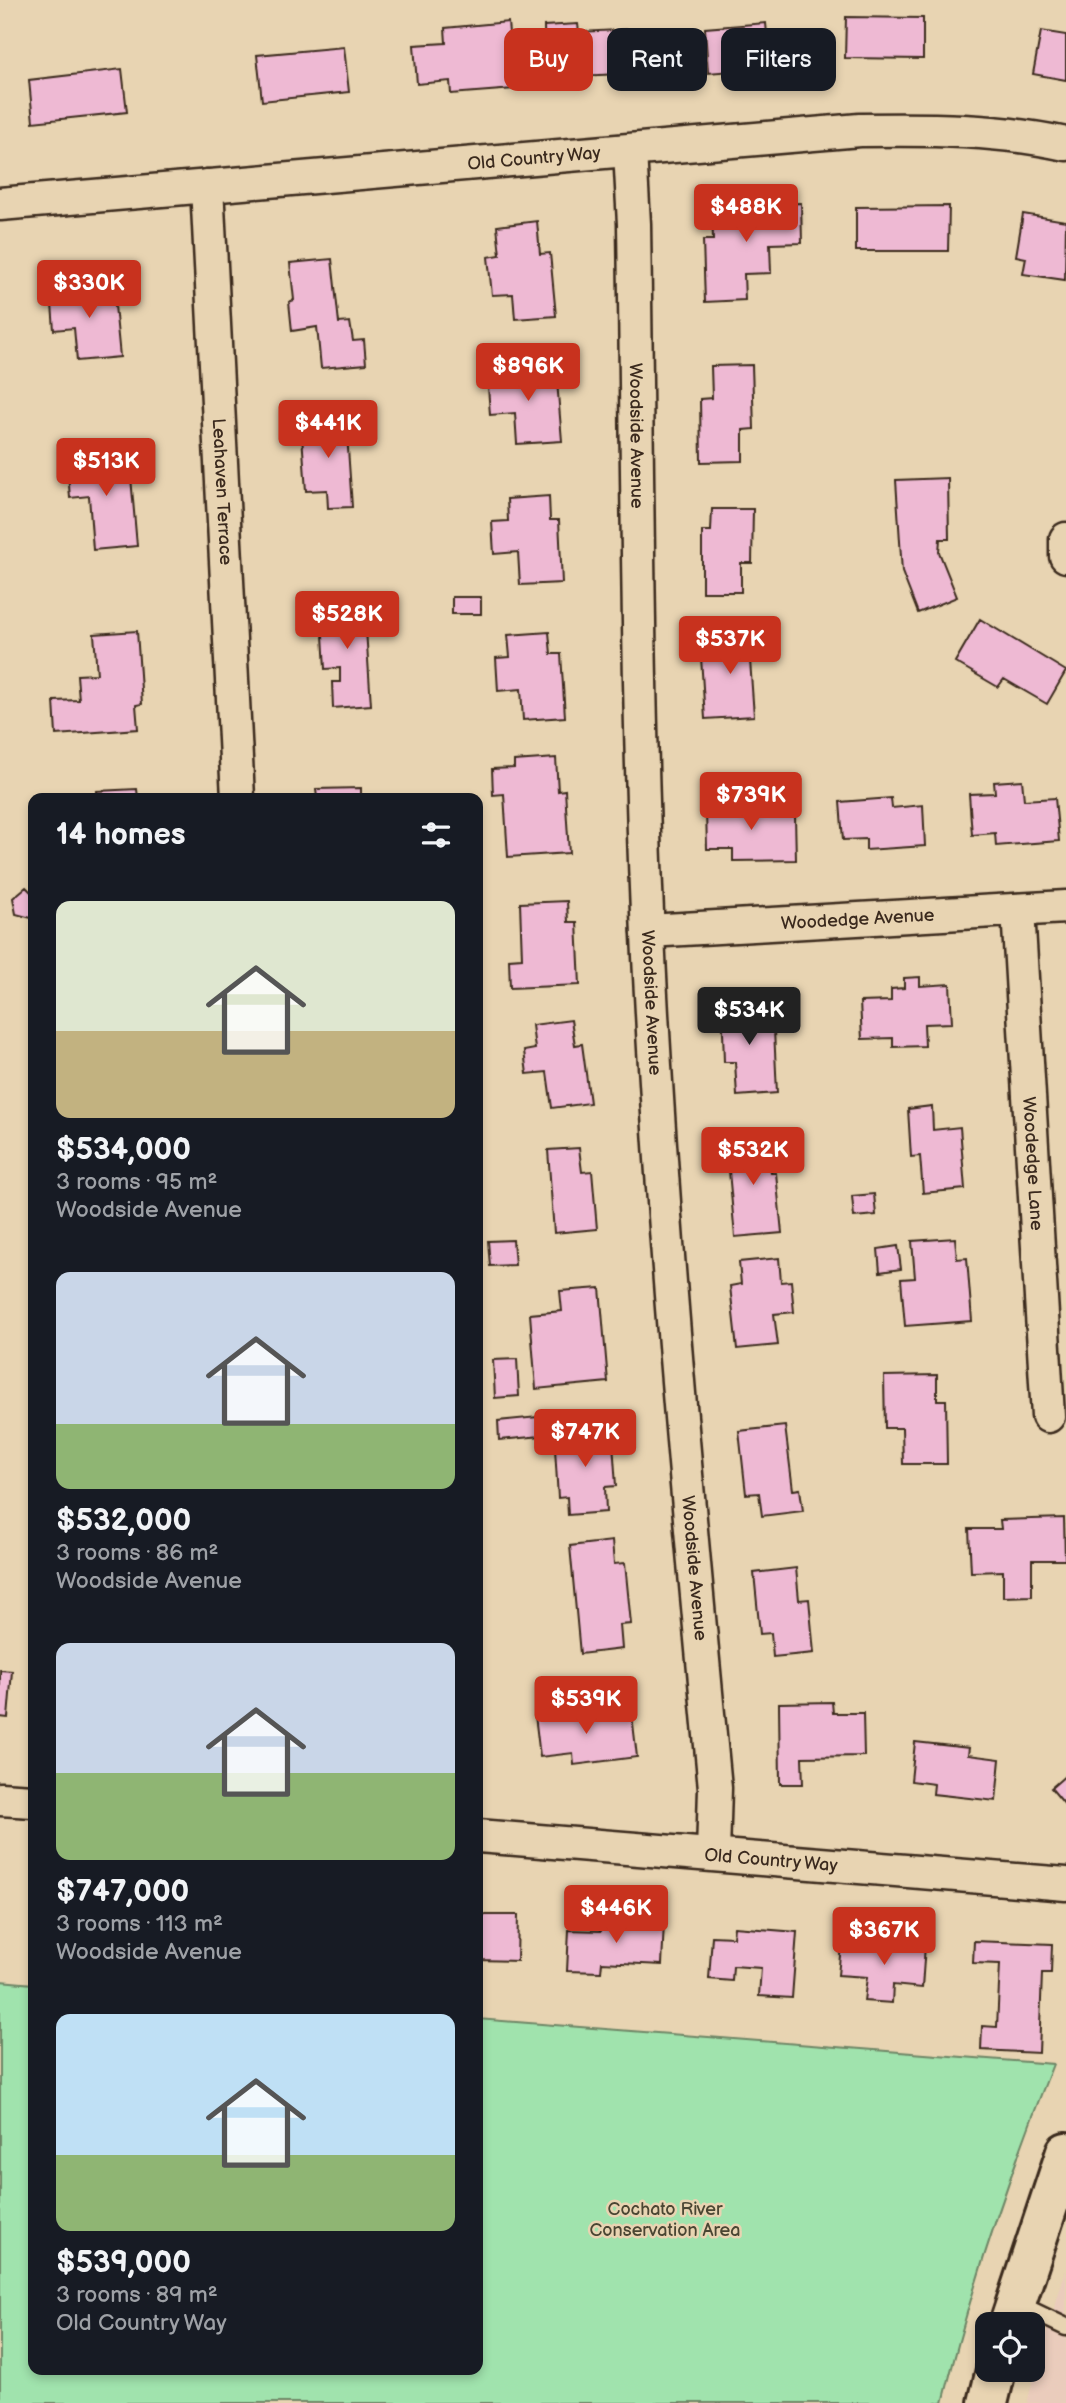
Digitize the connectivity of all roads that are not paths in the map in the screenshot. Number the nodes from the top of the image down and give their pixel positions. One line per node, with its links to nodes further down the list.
1 (1066, 144): 2 (street, Old Country Way)
2 (630, 151): 3 (street, Old Country Way); 10 (street, Woodside Avenue)
3 (207, 186): 4 (street, Old Country Way); 7 (street, Leahaven Terrace)
4 (0, 204)
5 (1066, 539): 6 (street)
6 (1066, 556)
7 (238, 793)
8 (1066, 907): 9 (street, Woodedge Avenue)
9 (1018, 910): 10 (street, Woodedge Avenue); 11 (street, Woodedge Lane)
10 (648, 931): 15 (street, Woodside Avenue)
11 (1048, 1416)
12 (0, 1799): 13 (street)
13 (28, 1801)
14 (483, 1836): 15 (street, Old Country Way)
15 (713, 1854): 16 (street, Old Country Way)
16 (1066, 1884)
17 (1066, 2152): 18 (main road)
18 (1014, 2312)
19 (1045, 2322): 20 (lane)
20 (1066, 2327)
21 (993, 2382): 22 (main road)
22 (988, 2403)

